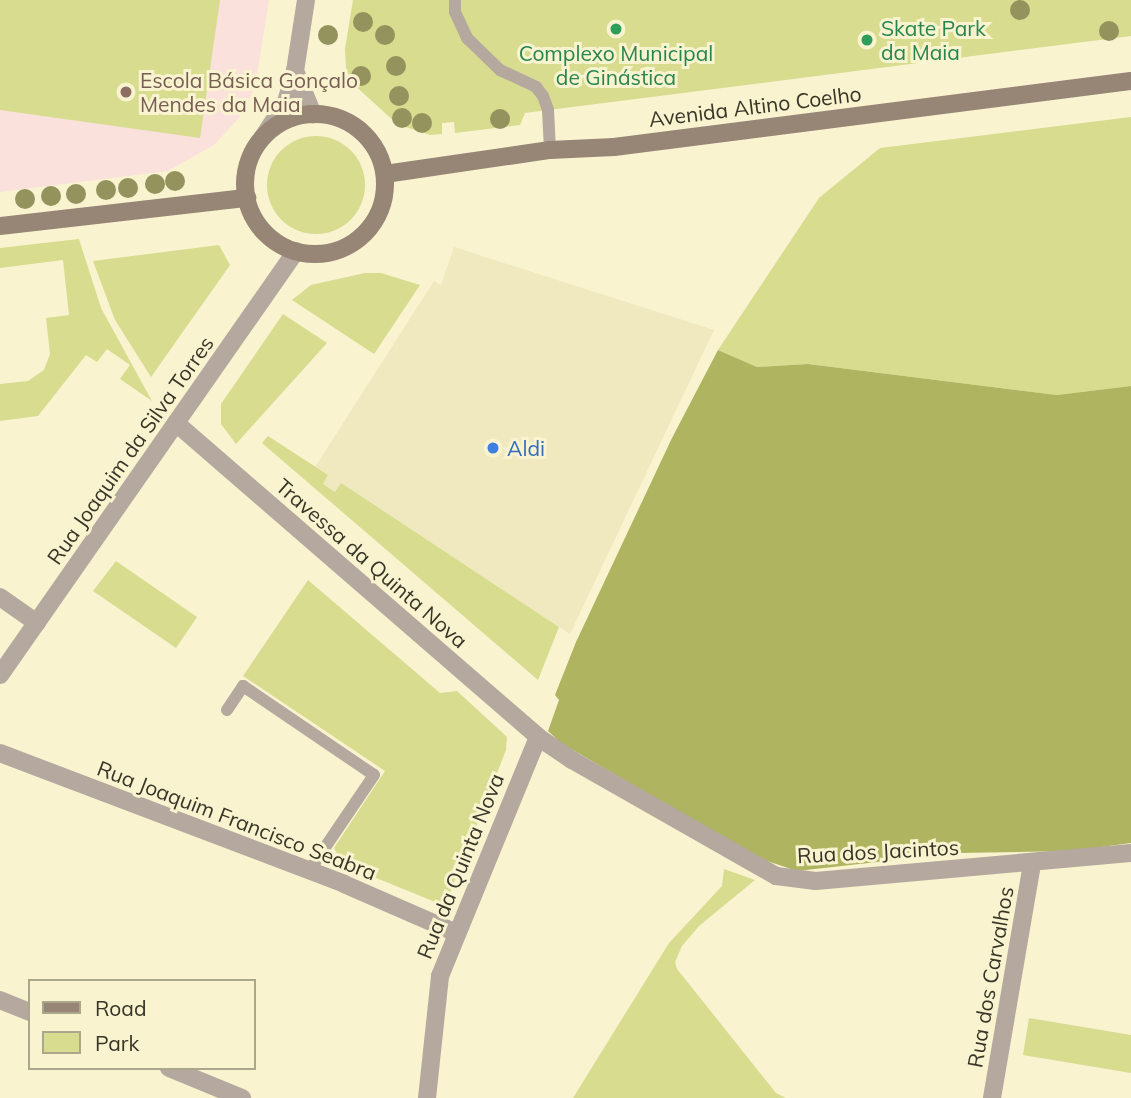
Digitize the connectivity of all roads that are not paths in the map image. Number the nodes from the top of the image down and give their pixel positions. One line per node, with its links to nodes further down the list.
1 (306, 0): 3 (street)
2 (455, 0): 7 (lane)
3 (295, 71): 5 (street); 6 (street)
4 (1131, 81): 7 (main road, Avenida Altino Coelho)
5 (313, 114): 6 (main road); 8 (main road)
6 (263, 137): 9 (main road)
7 (550, 150): 8 (main road, Avenida Altino Coelho)
8 (385, 174): 11 (main road)
9 (247, 198): 10 (main road); 11 (main road)
10 (0, 226)
11 (296, 251): 12 (street, Rua Joaquim da Silva Torres)
12 (177, 423): 14 (street, Rua Joaquim da Silva Torres); 17 (street, Travessa da Quinta Nova)
13 (0, 597): 14 (street)
14 (37, 623): 15 (street, Rua Joaquim da Silva Torres)
15 (0, 675)
16 (227, 710): 21 (lane)
17 (538, 737): 20 (street, Rua dos Jacintos); 22 (street, Rua da Quinta Nova)
18 (0, 753): 21 (street, Rua Joaquim Francisco Seabra)
19 (1131, 853): 20 (street, Rua dos Jacintos)
20 (1032, 864): 28 (street, Rua dos Carvalhos)
21 (309, 871): 22 (street, Rua Joaquim Francisco Seabra)
22 (456, 933): 27 (street, Rua da Quinta Nova)
23 (0, 1000): 24 (street)
24 (28, 1011)
25 (174, 1070): 26 (street)
26 (242, 1098)
27 (427, 1098)
28 (992, 1098)

